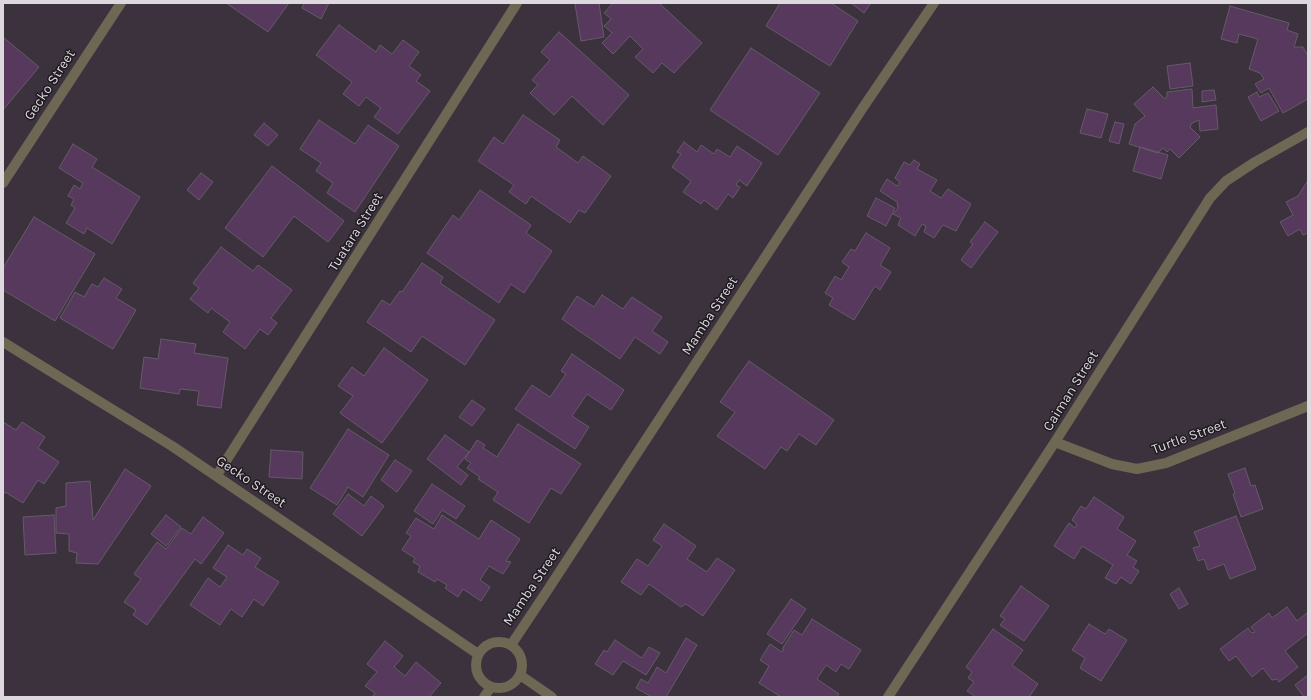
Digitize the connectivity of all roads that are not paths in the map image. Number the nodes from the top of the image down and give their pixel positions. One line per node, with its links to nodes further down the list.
1 (121, 3): 5 (street, Gecko Street)
2 (517, 3): 9 (street, Tuatara Street)
3 (934, 3): 10 (street, Mamba Street)
4 (1308, 132): 8 (street, Caiman Street)
5 (3, 183)
6 (3, 342): 9 (street, Gecko Street)
7 (1308, 406): 8 (street, Turtle Street)
8 (1055, 442): 16 (street, Caiman Street)
9 (217, 475): 11 (street, Gecko Street)
10 (510, 645): 11 (street); 12 (street)
11 (478, 654): 13 (street)
12 (520, 675): 13 (street); 15 (street)
13 (491, 687): 14 (street)
14 (484, 697)
15 (552, 697)
16 (888, 697)

